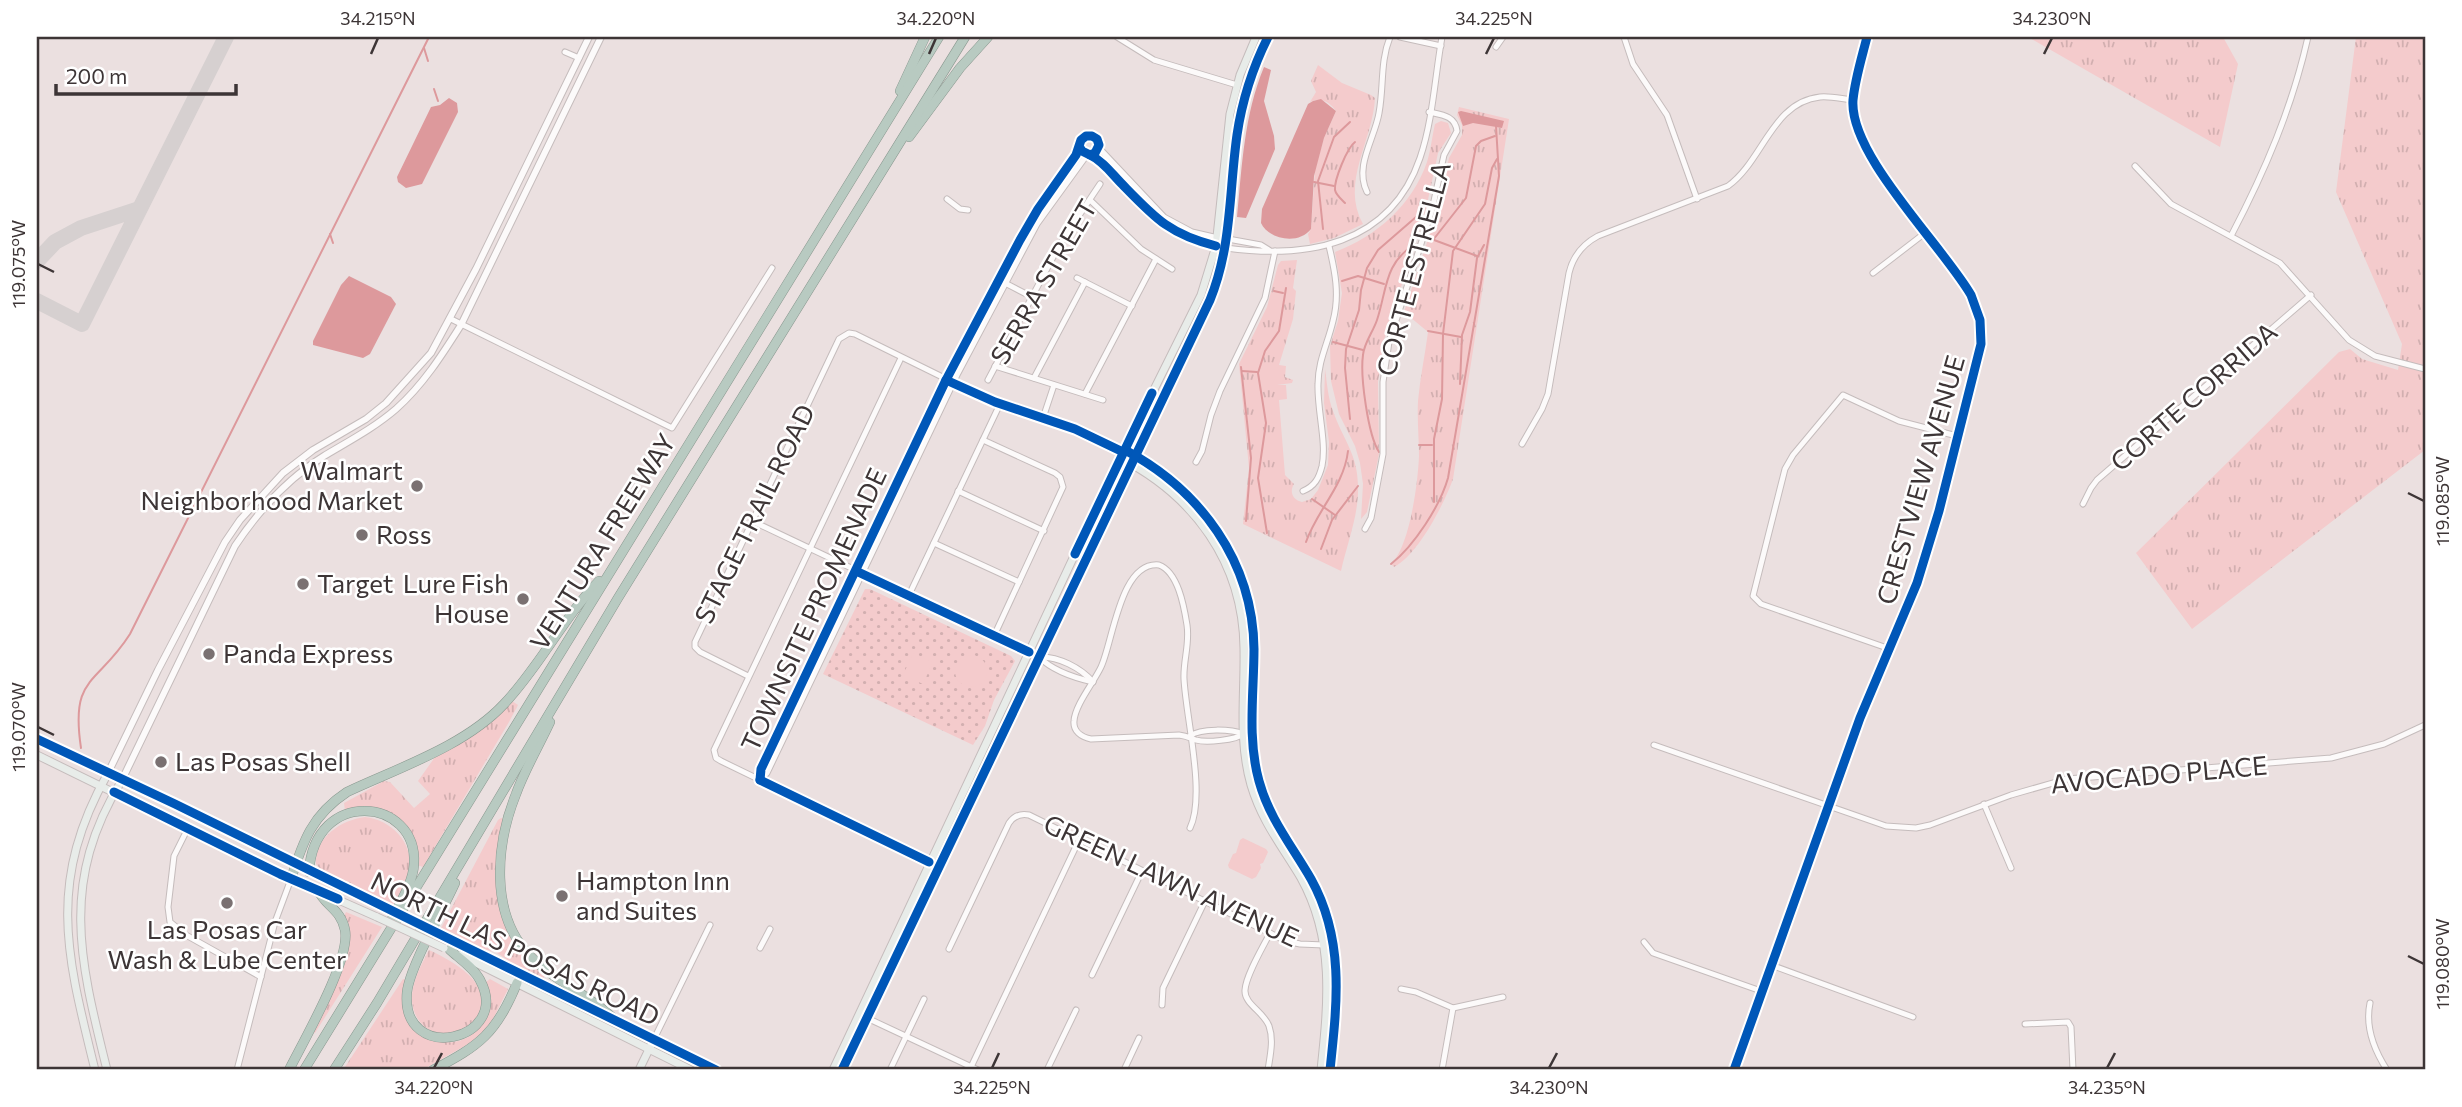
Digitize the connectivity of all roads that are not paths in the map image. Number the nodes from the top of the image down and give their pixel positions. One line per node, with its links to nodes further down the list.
1 (589, 37): 20 (street)
2 (601, 37): 30 (street)
3 (925, 37): 25 (highway)
4 (939, 37): 25 (highway, VENTURA FREEWAY)
5 (965, 37): 29 (highway, VENTURA FREEWAY)
6 (988, 37): 29 (highway)
7 (1117, 37): 21 (street)
8 (1256, 37): 21 (main road)
9 (1268, 37): 22 (main road)
10 (1390, 37): 34 (street)
11 (1400, 37): 17 (street)
12 (1442, 37): 17 (street)
13 (1503, 37): 18 (street)
14 (1625, 37): 37 (street)
15 (1867, 37): 23 (street, CRESTVIEW AVENUE)
16 (2308, 37): 40 (street)
17 (1441, 46): 24 (street)
18 (1496, 47)
19 (565, 52): 20 (street)
20 (579, 58): 26 (street)
21 (1237, 85): 22 (main road); 42 (main road)
22 (1248, 88): 41 (main road)
23 (1853, 100): 37 (street); 39 (street, CRESTVIEW AVENUE)
24 (1429, 113): 43 (street); 80 (street, CORTE ESTRELLA)
25 (879, 134): 84 (highway, VENTURA FREEWAY)
26 (537, 146): 30 (street); 56 (street)
27 (1079, 146): 28 (street); 31 (street); 51 (street, TOWNSITE PROMENADE)
28 (1099, 148): 31 (street); 42 (street)
29 (895, 150): 92 (highway, VENTURA FREEWAY)
30 (546, 151): 57 (street)
31 (1088, 155): 42 (street); 51 (street, TOWNSITE PROMENADE)
32 (2135, 166): 40 (street)
33 (1100, 184): 36 (street, SERRA STREET)
34 (1367, 192)
35 (947, 199): 38 (street)
36 (1090, 200): 46 (street); 54 (street, SERRA STREET)
37 (1697, 200): 72 (street)
38 (968, 211)
39 (1925, 233): 49 (street); 70 (street, CRESTVIEW AVENUE)
40 (2231, 236): 53 (street)
41 (1228, 239): 42 (main road); 44 (main road); 45 (street)
42 (1217, 242): 44 (main road); 73 (main road)
43 (1329, 246): 45 (street); 77 (street)
44 (1226, 248): 45 (street); 74 (main road)
45 (1272, 250): 75 (street)
46 (1156, 259): 48 (street); 55 (street)
47 (772, 268): 57 (street)
48 (1172, 269)
49 (1873, 273)
50 (1077, 278): 52 (street)
51 (1002, 282): 54 (street); 62 (street, TOWNSITE PROMENADE); 64 (street, TOWNSITE PROMENADE)
52 (1085, 282): 55 (street); 61 (street)
53 (2311, 295): 60 (street); 78 (street, CORTE CORRIDA)
54 (1032, 297): 59 (street, SERRA STREET)
55 (1132, 306): 66 (street)
56 (451, 319): 57 (street); 102 (street)
57 (461, 325): 103 (street)
58 (901, 358): 62 (street); 79 (street, STAGE TRAIL ROAD); 83 (street)
59 (995, 366): 61 (street); 63 (street, SERRA STREET)
60 (2425, 369)
61 (1034, 378): 65 (street)
62 (946, 380): 64 (street); 85 (street, TOWNSITE PROMENADE)
63 (988, 380)
64 (953, 383): 68 (street); 85 (street, TOWNSITE PROMENADE)
65 (1054, 385): 66 (street); 69 (street)
66 (1085, 394): 67 (street)
67 (1103, 400)
68 (1000, 404): 69 (street); 71 (street)
69 (1043, 418): 73 (street)
70 (1957, 436): 89 (street, CRESTVIEW AVENUE); 89 (street)
71 (983, 440): 76 (street); 81 (street)
72 (1522, 444)
73 (1122, 453): 74 (main road); 90 (main road)
74 (1134, 460): 91 (main road); 96 (main road); 97 (main road)
75 (1196, 461)
76 (958, 491): 81 (street); 82 (street)
77 (1303, 491)
78 (2083, 504)
79 (752, 521): 83 (street); 93 (street, STAGE TRAIL ROAD)
80 (1365, 530)
81 (1044, 531): 86 (street)
82 (934, 542): 86 (street); 87 (street)
83 (809, 548): 85 (street); 93 (street)
84 (613, 566): 114 (highway); 134 (highway, VENTURA FREEWAY)
85 (859, 572): 87 (street); 104 (street, TOWNSITE PROMENADE)
86 (1019, 582): 88 (street)
87 (909, 596): 88 (street)
88 (993, 636): 90 (street)
89 (1890, 649): 108 (street, CRESTVIEW AVENUE)
90 (1029, 652): 91 (street); 113 (main road)
91 (1039, 657): 94 (street); 115 (main road)
92 (575, 669): 111 (highway, VENTURA FREEWAY); 147 (highway)
93 (748, 676): 104 (street)
94 (1093, 682): 98 (street); 98 (street)
95 (2425, 725): 107 (street, AVOCADO PLACE)
96 (1243, 734): 97 (main road); 98 (street); 127 (main road)
97 (1252, 734): 126 (main road)
98 (1190, 736): 110 (street)
99 (37, 739): 102 (main road, NORTH LAS POSAS ROAD)
100 (1654, 745): 108 (street, AVOCADO PLACE)
101 (37, 755): 105 (main road, NORTH LAS POSAS ROAD)
102 (108, 773): 103 (main road, NORTH LAS POSAS ROAD); 105 (main road)
103 (122, 779): 106 (main road); 114 (main road, NORTH LAS POSAS ROAD)
104 (760, 780): 113 (street)
105 (101, 786): 106 (main road, NORTH LAS POSAS ROAD); 154 (main road)
106 (114, 792): 109 (main road, NORTH LAS POSAS ROAD); 155 (main road)
107 (1984, 804): 108 (street, AVOCADO PLACE); 116 (street)
108 (1828, 806): 131 (street, CRESTVIEW AVENUE)
109 (188, 828): 119 (main road, NORTH LAS POSAS ROAD); 133 (street)
110 (1190, 828)
111 (478, 835): 128 (highway); 159 (highway, VENTURA FREEWAY)
112 (1079, 840): 117 (street, GREEN LAWN AVENUE); 130 (street, GREEN LAWN AVENUE); 153 (street)
113 (929, 862): 115 (main road); 144 (main road)
114 (295, 865): 118 (main road, NORTH LAS POSAS ROAD); 119 (highway)
115 (939, 867): 146 (main road)
116 (2011, 868)
117 (1142, 871): 121 (street, GREEN LAWN AVENUE); 132 (street)
118 (309, 872): 128 (main road, NORTH LAS POSAS ROAD, bridge); 134 (highway)
119 (291, 879): 120 (main road, NORTH LAS POSAS ROAD); 133 (street)
120 (318, 890): 128 (main road, NORTH LAS POSAS ROAD, bridge); 157 (highway)
121 (1205, 901): 124 (street, GREEN LAWN AVENUE); 141 (street)
122 (710, 925): 151 (street)
123 (770, 929): 129 (street)
124 (1270, 933): 127 (street, GREEN LAWN AVENUE); 170 (street)
125 (1644, 942): 137 (street)
126 (1333, 943): 127 (main road); 172 (main road)
127 (1324, 945): 171 (main road)
128 (448, 946): 135 (main road, NORTH LAS POSAS ROAD)
129 (761, 948)
130 (949, 949)
131 (1771, 965): 137 (street, CRESTVIEW AVENUE); 145 (street)
132 (1092, 975)
133 (261, 977): 156 (street)
134 (360, 979): 158 (highway, VENTURA FREEWAY)
135 (519, 979): 147 (main road, NORTH LAS POSAS ROAD); 152 (main road, NORTH LAS POSAS ROAD); 160 (highway)
136 (1401, 989): 142 (street)
137 (1761, 991): 174 (street, CRESTVIEW AVENUE)
138 (1503, 997): 142 (street)
139 (924, 999): 149 (street)
140 (2370, 1003): 176 (street)
141 (1162, 1005)
142 (1453, 1008): 173 (street)
143 (1076, 1010): 168 (street)
144 (858, 1014): 146 (main road); 164 (main road)
145 (1913, 1017)
146 (867, 1018): 149 (street); 165 (main road)
147 (615, 1020): 151 (main road, NORTH LAS POSAS ROAD)
148 (2025, 1024): 175 (street)
149 (906, 1037): 153 (street); 166 (street)
150 (1139, 1038): 169 (street)
151 (654, 1039): 152 (main road); 163 (main road, NORTH LAS POSAS ROAD)
152 (649, 1050): 161 (main road); 162 (main road, NORTH LAS POSAS ROAD)
153 (971, 1067): 167 (street)
154 (95, 1070)
155 (107, 1070)
156 (237, 1070)
157 (289, 1070)
158 (304, 1070)
159 (334, 1070)
160 (433, 1070)
161 (639, 1070)
162 (691, 1070)
163 (716, 1070)
164 (833, 1070)
165 (842, 1070)
166 (890, 1070)
167 (978, 1070)
168 (1047, 1070)
169 (1124, 1070)
170 (1268, 1070)
171 (1321, 1070)
172 (1330, 1070)
173 (1442, 1070)
174 (1734, 1070)
175 (2073, 1070)
176 (2386, 1070)

